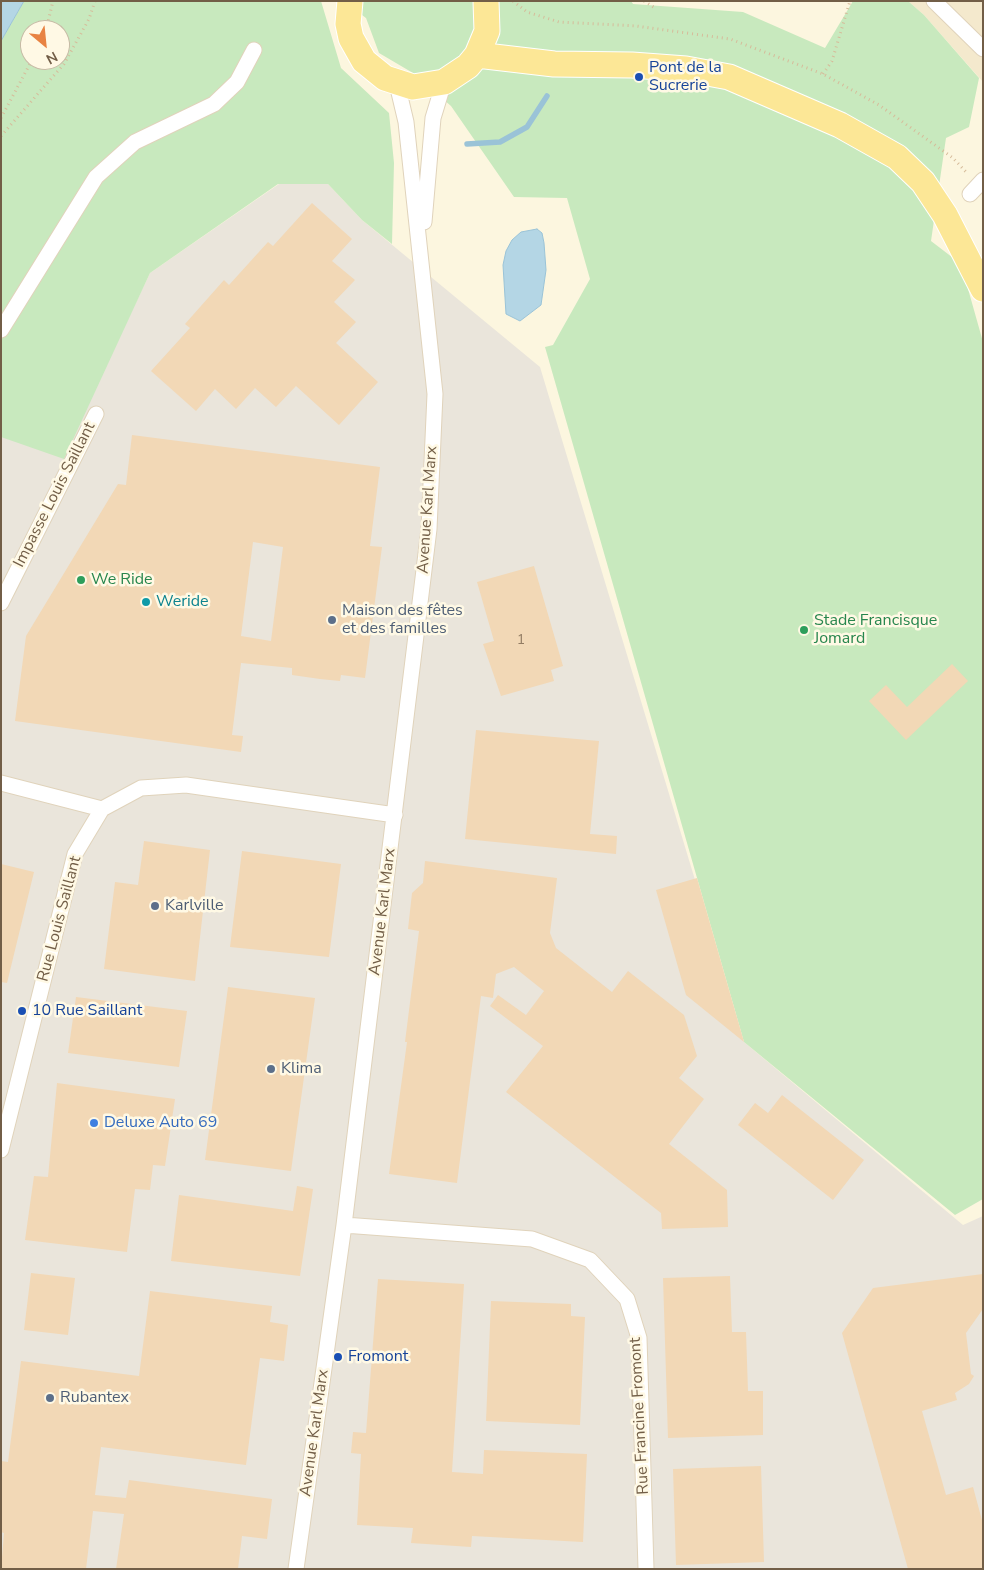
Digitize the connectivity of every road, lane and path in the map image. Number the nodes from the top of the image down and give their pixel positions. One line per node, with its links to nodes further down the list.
1 (54, 1): 10 (path)
2 (95, 1): 19 (path)
3 (350, 1): 17 (main road)
4 (486, 1): 13 (main road)
5 (513, 1): 15 (path)
6 (644, 1): 9 (path)
7 (850, 1): 15 (path)
8 (934, 1): 11 (street)
9 (655, 8)
10 (49, 20)
11 (983, 49)
12 (254, 50): 23 (street)
13 (477, 55): 16 (main road); 22 (main road)
14 (27, 70): 18 (path)
15 (823, 74): 20 (path)
16 (444, 82): 17 (main road); 21 (street, Avenue Karl Marx)
17 (397, 84): 21 (street, Avenue Karl Marx)
18 (1, 118)
19 (1, 136)
20 (977, 187)
21 (421, 253): 28 (street, Avenue Karl Marx)
22 (983, 289)
23 (1, 330)
24 (96, 414): 25 (street, Impasse Louis Saillant)
25 (1, 603)
26 (1, 783): 27 (street)
27 (102, 809): 28 (street); 29 (street, Rue Louis Saillant)
28 (395, 815): 30 (street, Avenue Karl Marx)
29 (1, 1150)
30 (344, 1225): 31 (street, Avenue Karl Marx); 32 (street, Rue Francine Fromont)
31 (296, 1569)
32 (646, 1569)

